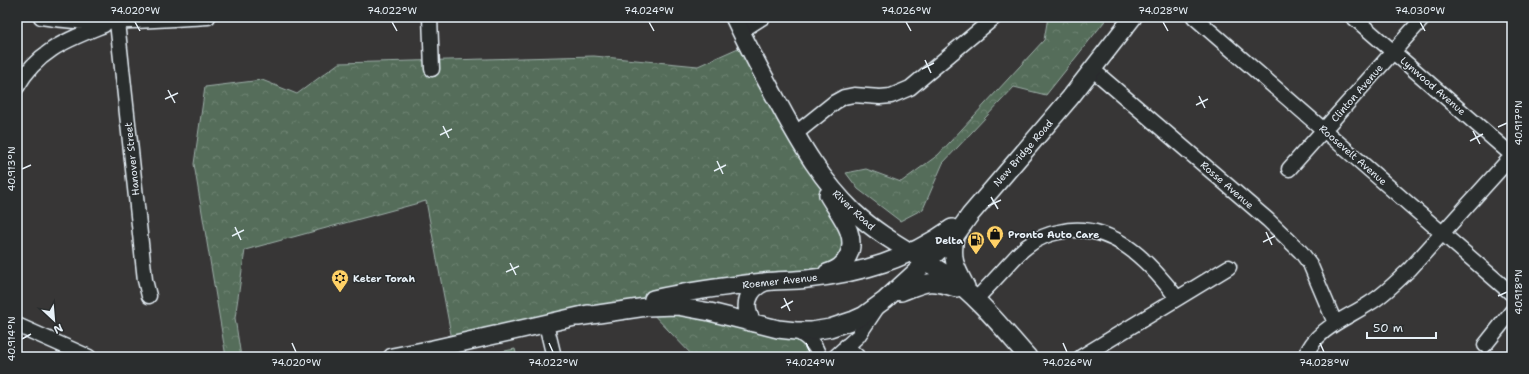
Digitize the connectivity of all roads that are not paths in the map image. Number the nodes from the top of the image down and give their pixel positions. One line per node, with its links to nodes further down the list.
1 (41, 17): 10 (street)
2 (208, 17): 10 (street)
3 (430, 17): 13 (street)
4 (763, 17): 11 (street)
5 (995, 17): 17 (street)
6 (1133, 17): 14 (main road, New Bridge Road)
7 (1194, 17): 16 (street, Roosevelt Avenue)
8 (1353, 17): 12 (street, Lynwood Avenue)
9 (1424, 17): 12 (street, Clinton Avenue)
10 (115, 22): 15 (street); 30 (street, Hanover Street)
11 (738, 24): 17 (main road, River Road)
12 (1393, 51): 16 (street, Clinton Avenue); 18 (street, Lynwood Avenue)
13 (432, 68)
14 (1092, 69): 21 (main road, New Bridge Road); 37 (street, Rosse Avenue)
15 (17, 87)
16 (1324, 129): 20 (street, Clinton Avenue); 22 (street, Roosevelt Avenue)
17 (795, 134): 19 (main road, River Road)
18 (1512, 156): 22 (street)
19 (816, 168): 24 (main road, River Road); 27 (main road)
20 (1290, 169)
21 (970, 215): 23 (main road, New Bridge Road); 24 (main road, Roemer Avenue)
22 (1442, 232): 29 (street, Roosevelt Avenue); 37 (street)
23 (954, 236): 25 (main road, New Bridge Road); 31 (main road)
24 (912, 253): 25 (main road, River Road); 27 (main road, Roemer Avenue)
25 (928, 262): 31 (main road, River Road); 33 (main road, New Bridge Road)
26 (1229, 267): 32 (street)
27 (805, 279): 28 (main road, Roemer Avenue)
28 (765, 282): 35 (main road, Roemer Avenue); 36 (main road)
29 (1512, 294)
30 (149, 296)
31 (972, 296): 32 (street); 33 (main road); 49 (main road, River Road)
32 (1177, 298): 50 (street)
33 (883, 302): 40 (main road, Roemer Avenue); 42 (street, New Bridge Road)
34 (1512, 311): 41 (street)
35 (578, 317): 36 (main road, Roemer Avenue); 38 (main road, Roemer Avenue)
36 (753, 323): 40 (main road, Roemer Avenue)
37 (1335, 323): 51 (street)
38 (546, 324): 44 (main road, Roemer Avenue); 45 (street)
39 (17, 325): 43 (street)
40 (796, 331): 46 (street)
41 (1485, 345)
42 (846, 346): 47 (street, New Bridge Road); 48 (street)
43 (89, 357)
44 (392, 357)
45 (554, 357)
46 (819, 357)
47 (835, 357)
48 (858, 357)
49 (1028, 357)
50 (1081, 357)
51 (1305, 357)

